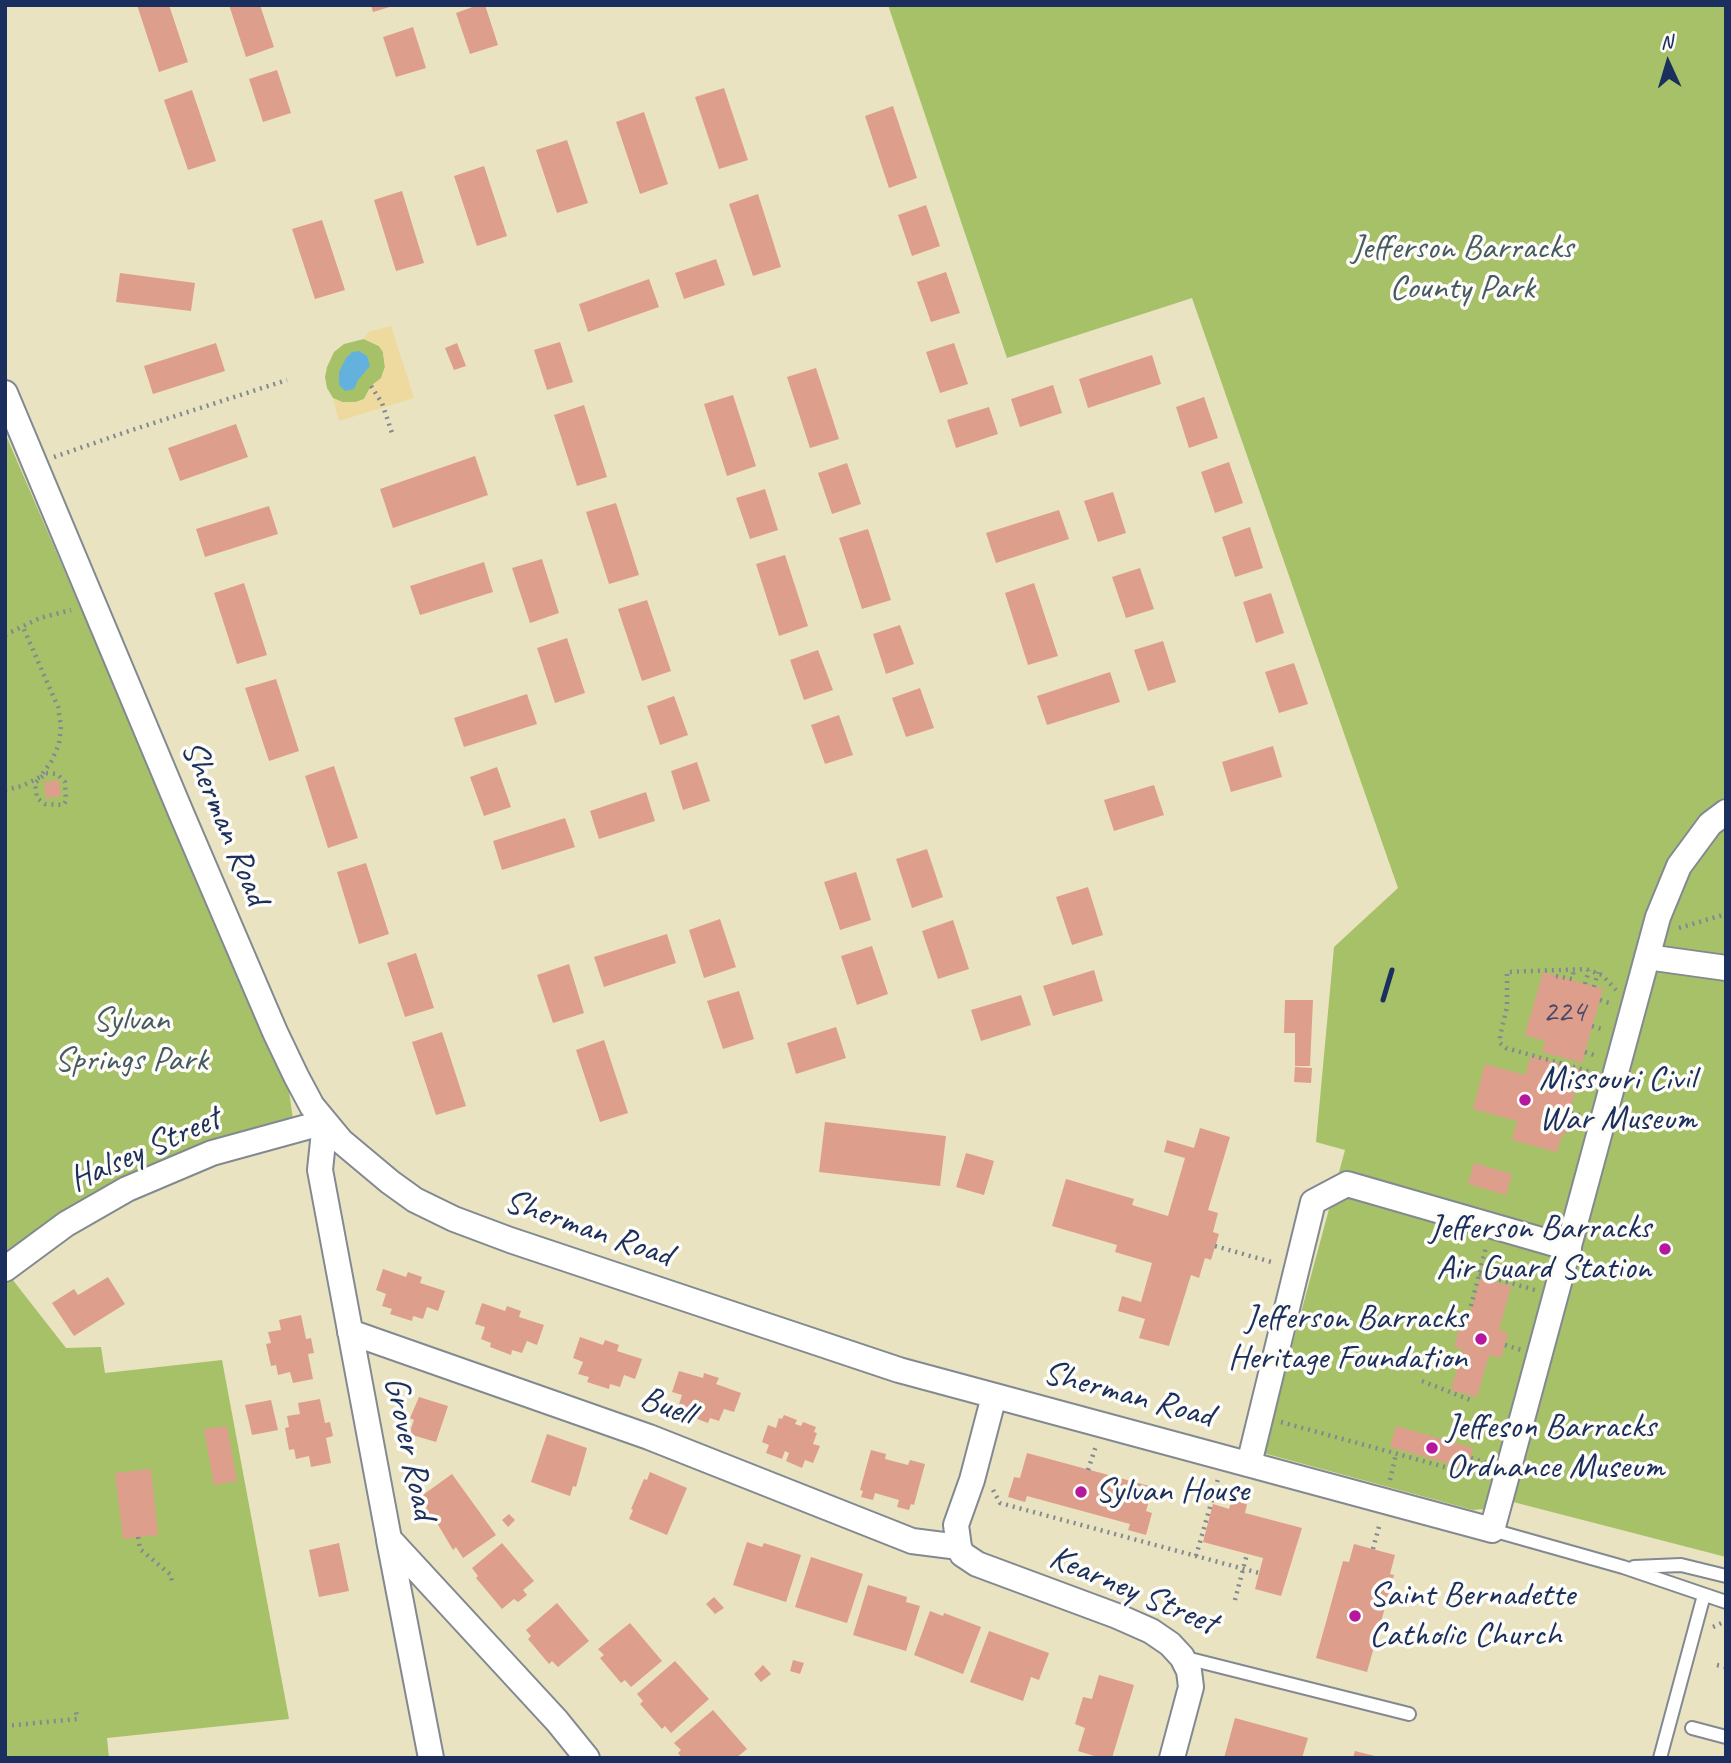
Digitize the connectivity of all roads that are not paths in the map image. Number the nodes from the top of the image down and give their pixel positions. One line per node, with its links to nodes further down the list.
1 (5, 393): 5 (street, Sherman Road)
2 (1726, 812): 3 (street)
3 (1650, 948): 4 (street); 6 (street)
4 (1726, 968)
5 (325, 1122): 7 (street, Halsey Street); 8 (street, Grover Road); 9 (street, Sherman Road)
6 (1569, 1248): 10 (street); 11 (street)
7 (5, 1269)
8 (349, 1332): 12 (street, Grover Road); 13 (street, Buell)
9 (994, 1396): 10 (street, Sherman Road); 13 (street)
10 (1246, 1474): 11 (street, Sherman Road)
11 (1492, 1530): 14 (lane, Sherman Road)
12 (389, 1539): 22 (street); 23 (street, Grover Road)
13 (959, 1547): 18 (street, Kearney Street)
14 (1623, 1567): 15 (lane); 16 (lane)
15 (1726, 1576)
16 (1704, 1595): 17 (lane); 25 (lane)
17 (1726, 1602)
18 (1182, 1657): 19 (lane, Kearney Street); 24 (street)
19 (1409, 1714)
20 (1692, 1728): 21 (lane)
21 (1726, 1737)
22 (431, 1758)
23 (587, 1758)
24 (1172, 1758)
25 (1660, 1758)

